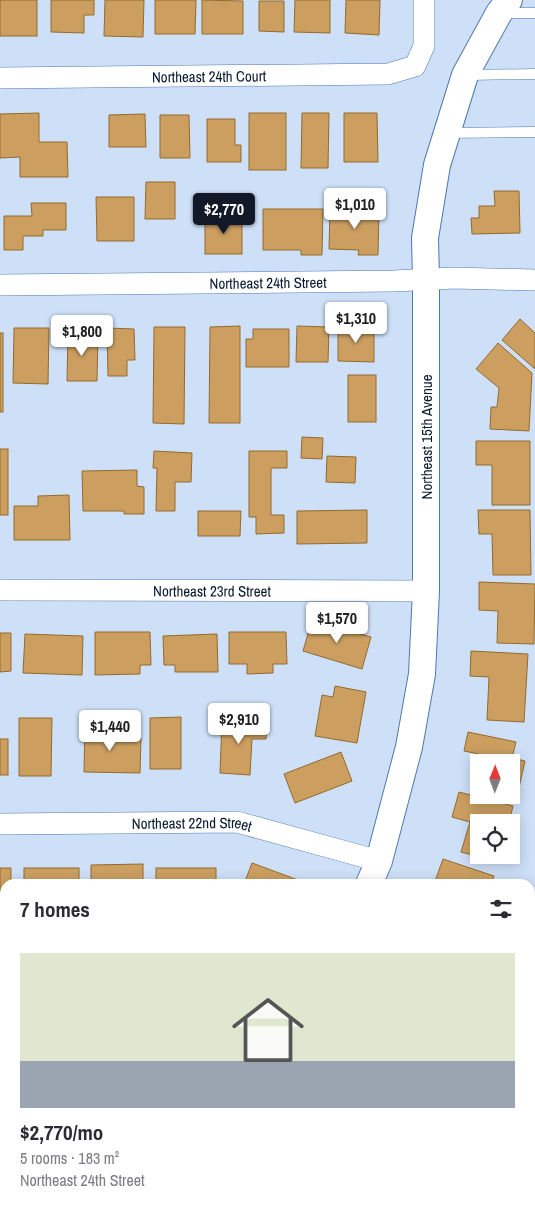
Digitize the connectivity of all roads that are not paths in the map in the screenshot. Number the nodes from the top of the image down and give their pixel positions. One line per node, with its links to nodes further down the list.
1 (424, 0): 6 (street, Northeast 24th Court)
2 (504, 6): 3 (lane); 5 (street, Northeast 15th Avenue)
3 (535, 13)
4 (535, 74): 5 (lane)
5 (464, 75): 8 (street, Northeast 15th Avenue)
6 (0, 78)
7 (535, 132): 8 (lane)
8 (447, 133): 9 (street, Northeast 15th Avenue)
9 (426, 280): 10 (street, Northeast 24th Street); 11 (street, Northeast 24th Street); 13 (street, Northeast 15th Avenue)
10 (535, 280)
11 (0, 285)
12 (0, 590): 13 (street, Northeast 23rd Street)
13 (426, 591): 15 (street, Northeast 15th Avenue)
14 (0, 824): 15 (street, Northeast 22nd Street)
15 (374, 872)

